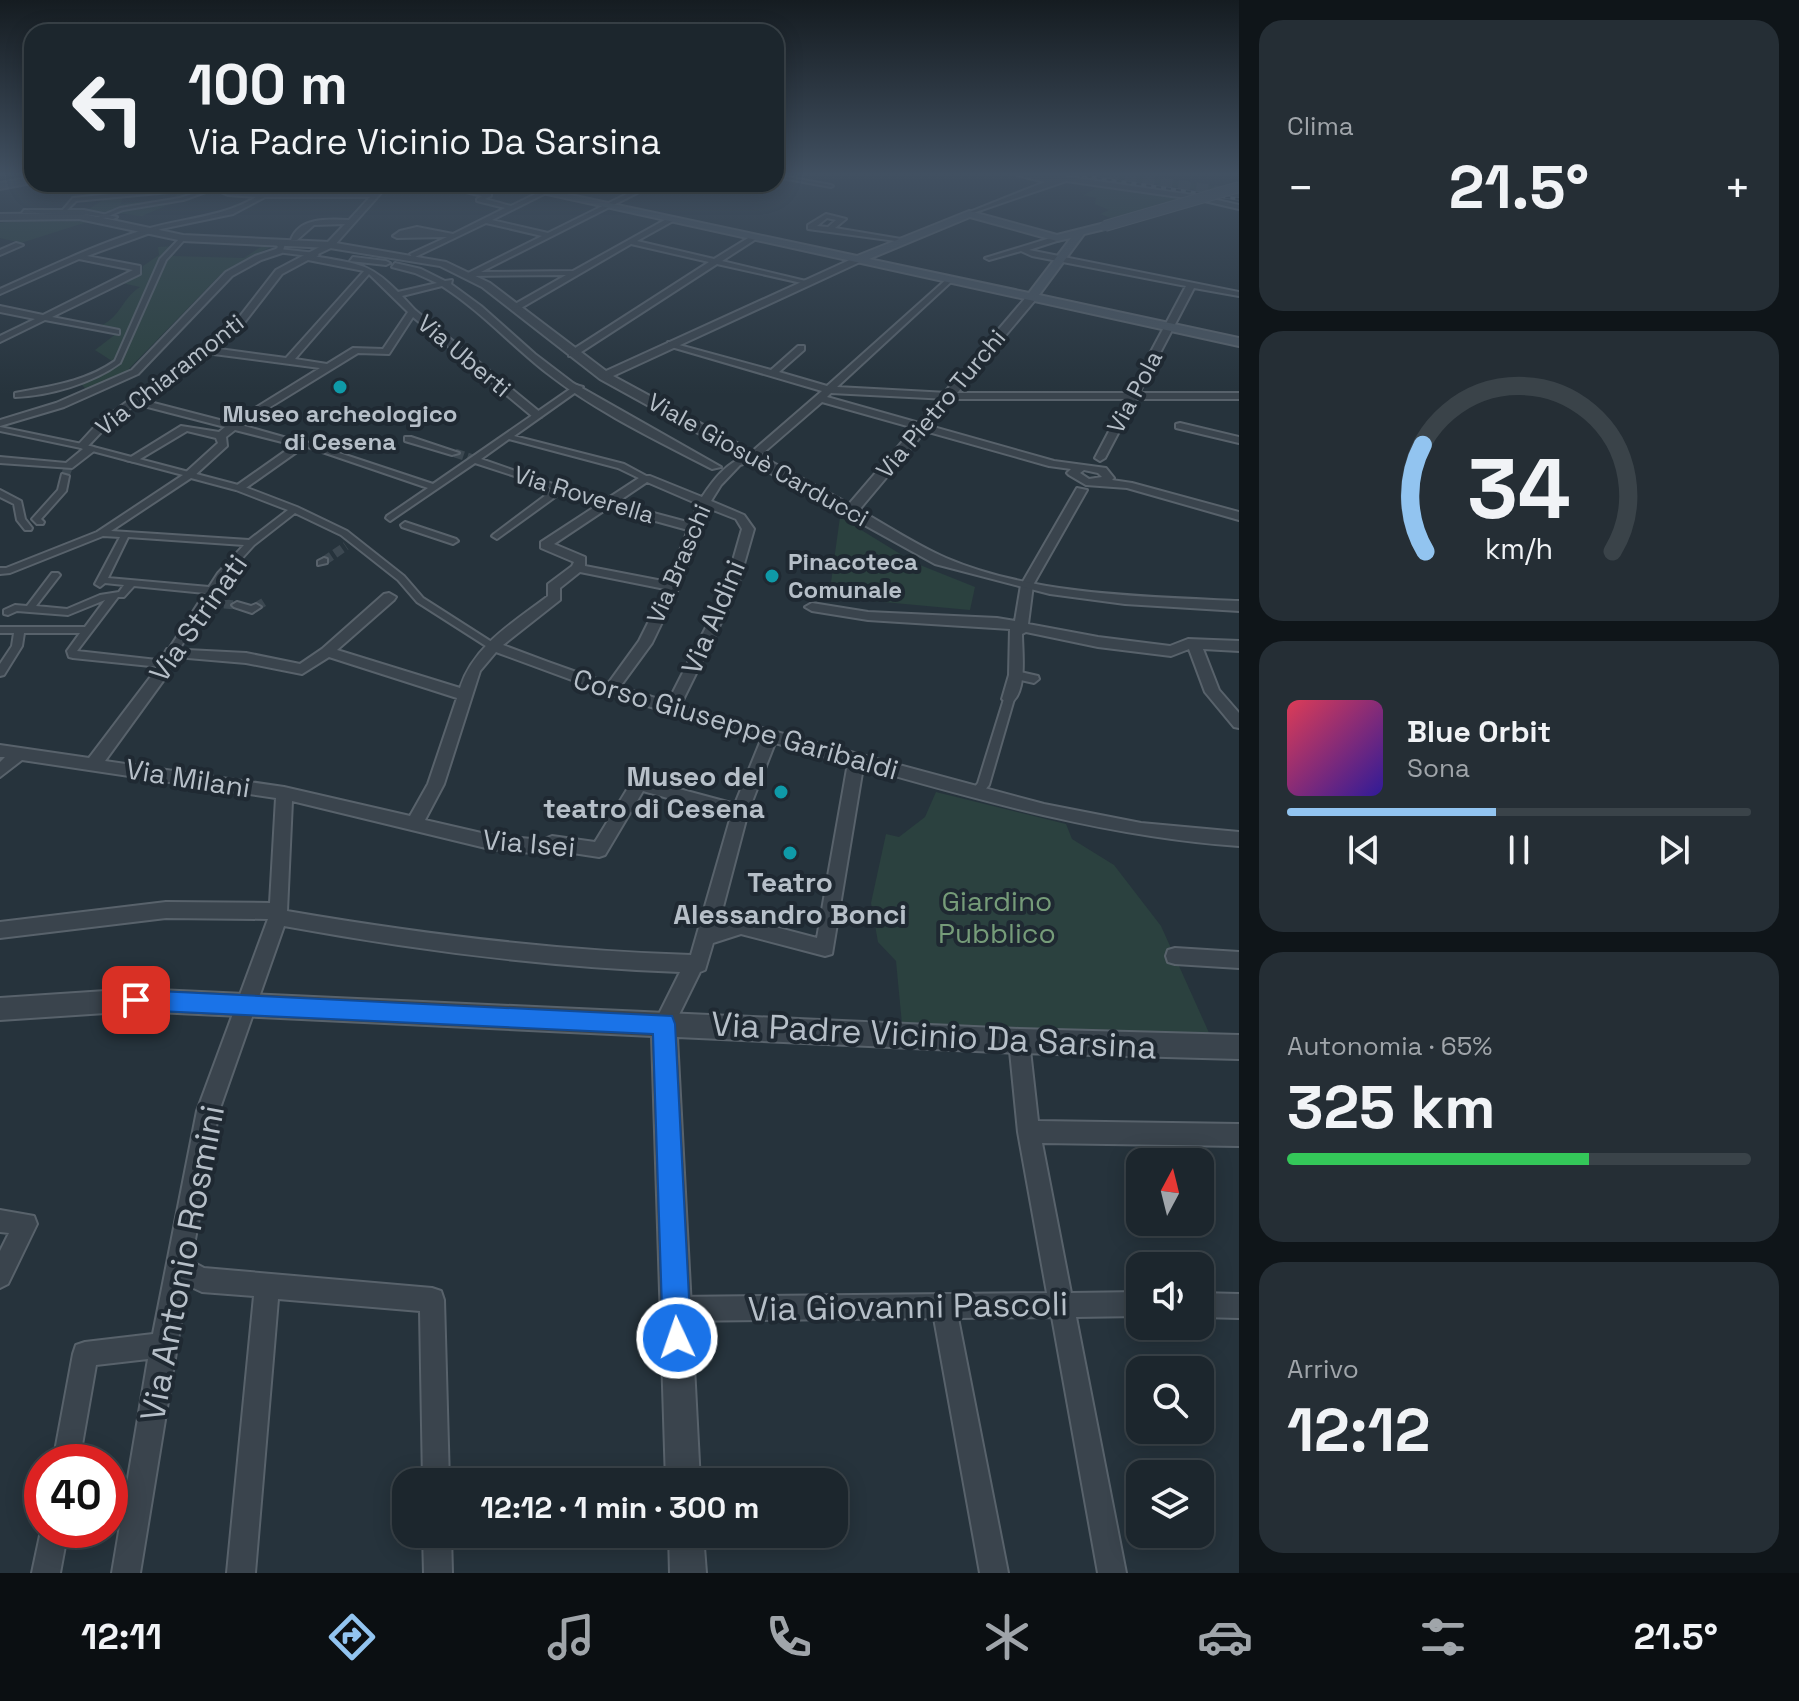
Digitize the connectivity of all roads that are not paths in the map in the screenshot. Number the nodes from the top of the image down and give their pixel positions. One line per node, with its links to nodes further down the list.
1 (100, 248): 19 (street)
2 (173, 248): 54 (street)
3 (275, 248): 62 (street)
4 (283, 248): 20 (street)
5 (325, 248): 20 (street, Via Chiaramonti)
6 (356, 248): 18 (street, Viale Giosuè Carducci)
7 (428, 248): 18 (street)
8 (523, 248): 27 (street)
9 (618, 248): 26 (street)
10 (657, 248): 24 (street)
11 (735, 248): 24 (street)
12 (805, 248): 22 (main road)
13 (884, 248): 22 (main road)
14 (1021, 248): 21 (street)
15 (1026, 248): 23 (street)
16 (1059, 248): 23 (street)
17 (1069, 248): 23 (main road)
18 (413, 256): 27 (street, Viale Giosuè Carducci)
19 (78, 257): 32 (street); 39 (street)
20 (313, 257): 25 (street, Via Uberti); 29 (street); 46 (street, Via Chiaramonti)
21 (989, 258)
22 (857, 260): 28 (main road); 30 (street)
23 (1061, 260): 31 (street); 35 (main road)
24 (714, 262): 30 (street); 47 (street)
25 (367, 272): 34 (street, Via Uberti); 48 (street)
26 (573, 273): 27 (street); 36 (street)
27 (472, 275): 29 (street); 36 (street, Viale Giosuè Carducci)
28 (949, 279): 35 (main road); 53 (street, Via Braschi)
29 (446, 282): 34 (street); 52 (street)
30 (806, 282): 44 (street)
31 (1191, 285): 33 (street); 40 (street, Via Pola)
32 (0, 292)
33 (1239, 294)
34 (396, 295): 38 (street, Via Uberti)
35 (1032, 297): 40 (main road); 55 (street, Via Pietro Turchi)
36 (518, 306): 47 (street, Viale Giosuè Carducci)
37 (0, 309): 39 (street)
38 (412, 312): 49 (street); 60 (street, Via Uberti)
39 (44, 317): 41 (street); 42 (street)
40 (1171, 327): 43 (main road); 56 (street, Via Pola)
41 (116, 332)
42 (0, 339)
43 (1239, 342)
44 (671, 344): 50 (street); 51 (street)
45 (801, 348): 50 (street)
46 (205, 350): 48 (street); 59 (street, Via Chiaramonti)
47 (572, 354): 51 (street, Viale Giosuè Carducci)
48 (287, 363): 49 (street)
49 (330, 367): 61 (street)
50 (773, 373): 53 (street)
51 (604, 376): 52 (street); 72 (street, Viale Giosuè Carducci)
52 (579, 387): 60 (street); 76 (street)
53 (829, 390): 55 (street); 57 (street, Via Braschi)
54 (18, 395)
55 (948, 396): 56 (street); 64 (street, Via Pietro Turchi)
56 (1131, 396): 58 (street); 78 (street, Via Pola)
57 (820, 398): 64 (street); 72 (street, Via Braschi)
58 (1237, 398)
59 (135, 401): 61 (street); 70 (street, Via Chiaramonti)
60 (537, 415): 66 (street)
61 (236, 424): 65 (street); 69 (street)
62 (0, 426): 70 (street, Corso Giuseppe Garibaldi)
63 (1180, 426): 68 (street)
64 (919, 428): 80 (street); 89 (street, Via Pietro Turchi)
65 (221, 436): 75 (street); 79 (street)
66 (506, 436): 73 (street); 81 (street)
67 (408, 439): 71 (street)
68 (1239, 440)
69 (303, 444): 82 (street); 83 (street)
70 (86, 447): 75 (street, Corso Giuseppe Garibaldi); 77 (street, Via Chiaramonti)
71 (455, 453)
72 (751, 458): 86 (street, Via Braschi); 89 (street, Viale Giosuè Carducci)
73 (473, 459): 82 (street); 84 (street, Via Roverella)
74 (0, 460): 77 (street)
75 (131, 460): 79 (street, Corso Giuseppe Garibaldi)
76 (716, 467)
77 (67, 470): 92 (street)
78 (1102, 474): 80 (street); 80 (street); 90 (street)
79 (189, 475): 83 (street, Corso Giuseppe Garibaldi); 96 (street)
80 (1080, 475): 107 (street)
81 (646, 478): 86 (street, Via Aldini); 87 (street)
82 (433, 487): 91 (street)
83 (239, 488): 88 (street, Corso Giuseppe Garibaldi)
84 (559, 490): 87 (street, Via Roverella); 98 (street)
85 (0, 493): 94 (street)
86 (704, 503): 95 (street, Via Braschi); 135 (street, Via Aldini)
87 (609, 505): 95 (street, Via Roverella); 101 (street)
88 (294, 509): 100 (street, Via Strinati); 106 (street, Corso Giuseppe Garibaldi)
89 (851, 511): 107 (street, Viale Giosuè Carducci)
90 (1239, 516)
91 (390, 518)
92 (40, 522)
93 (405, 525): 99 (street)
94 (28, 528)
95 (696, 528): 108 (street, Via Braschi)
96 (100, 534): 97 (street); 102 (street)
97 (125, 535): 100 (street); 104 (street)
98 (497, 536)
99 (453, 541)
100 (251, 543): 109 (street, Via Strinati)
101 (578, 568): 108 (street); 125 (street)
102 (2, 571)
103 (55, 575): 117 (street)
104 (102, 580): 105 (street); 110 (street)
105 (131, 583): 109 (street); 110 (street)
106 (406, 585): 111 (street); 125 (street, Corso Giuseppe Garibaldi)
107 (1027, 585): 115 (street, Viale Giosuè Carducci); 120 (street)
108 (673, 587): 132 (street, Via Braschi)
109 (210, 590): 128 (street, Via Strinati)
110 (108, 597): 117 (street); 122 (street)
111 (389, 597): 127 (street)
112 (0, 599): 118 (street)
113 (262, 603): 114 (street)
114 (237, 605)
115 (1239, 606)
116 (812, 607): 120 (street)
117 (30, 608): 118 (street)
118 (8, 612): 119 (street)
119 (0, 624)
120 (1021, 629): 124 (street); 130 (street)
121 (0, 630): 123 (street)
122 (85, 630): 123 (street); 128 (street)
123 (19, 631): 129 (street)
124 (1195, 645): 126 (street); 136 (street)
125 (493, 646): 132 (street, Corso Giuseppe Garibaldi); 133 (street)
126 (1239, 646)
127 (327, 652): 128 (street); 133 (street)
128 (169, 658): 141 (street, Via Strinati)
129 (0, 672)
130 (1016, 675): 131 (street); 134 (street)
131 (1034, 679)
132 (614, 686): 135 (street, Corso Giuseppe Garibaldi)
133 (465, 695): 146 (street)
134 (1009, 699): 144 (street)
135 (672, 708): 137 (street, Corso Giuseppe Garibaldi)
136 (1239, 723)
137 (770, 736): 140 (street, Corso Giuseppe Garibaldi); 145 (street)
138 (0, 751): 139 (street, Via Milani)
139 (19, 754): 141 (street, Via Milani); 142 (street)
140 (856, 760): 144 (street, Corso Giuseppe Garibaldi); 150 (street)
141 (93, 765): 143 (street, Via Milani)
142 (0, 771)
143 (284, 793): 146 (street, Via Isei); 148 (street, Via Antonio Rosmini)
144 (976, 793): 147 (street, Corso Giuseppe Garibaldi)
145 (740, 812): 146 (street, Via Isei); 150 (street)
146 (414, 825)
147 (1238, 841)
148 (278, 914): 149 (street); 153 (street); 154 (street, Via Antonio Rosmini)
149 (0, 930)
150 (705, 938): 153 (street)
151 (1175, 956): 152 (street)
152 (1239, 960)
153 (694, 964): 156 (street)
154 (245, 1005): 155 (street, Via Padre Vicinio Da Sarsina); 156 (street, Via Padre Vicinio Da Sarsina); 162 (street, Via Antonio Rosmini)
155 (0, 1009)
156 (664, 1024): 157 (street, Via Padre Vicinio Da Sarsina); 170 (street)
157 (1019, 1041): 158 (street, Via Padre Vicinio Da Sarsina); 159 (street)
158 (1239, 1047)
159 (1029, 1132): 160 (street); 165 (street)
160 (1239, 1135)
161 (0, 1221): 163 (street)
162 (178, 1267): 164 (street); 171 (street, Via Antonio Rosmini)
163 (0, 1276)
164 (267, 1286): 173 (street); 180 (street)
165 (1063, 1303): 166 (street, Via Giovanni Pascoli); 168 (street, Via Giovanni Pascoli); 184 (street)
166 (1126, 1304)
167 (1214, 1305): 169 (street)
168 (944, 1306): 170 (street, Via Giovanni Pascoli); 183 (street)
169 (1239, 1306)
170 (675, 1309): 174 (street)
171 (163, 1345): 172 (street); 179 (street, Via Antonio Rosmini)
172 (69, 1444)
173 (436, 1468)
174 (682, 1468)
175 (51, 1548): 178 (street)
176 (437, 1548): 181 (street)
177 (687, 1548): 182 (street)
178 (46, 1573)
179 (126, 1573)
180 (241, 1573)
181 (438, 1573)
182 (688, 1573)
183 (994, 1573)
184 (1112, 1573)

